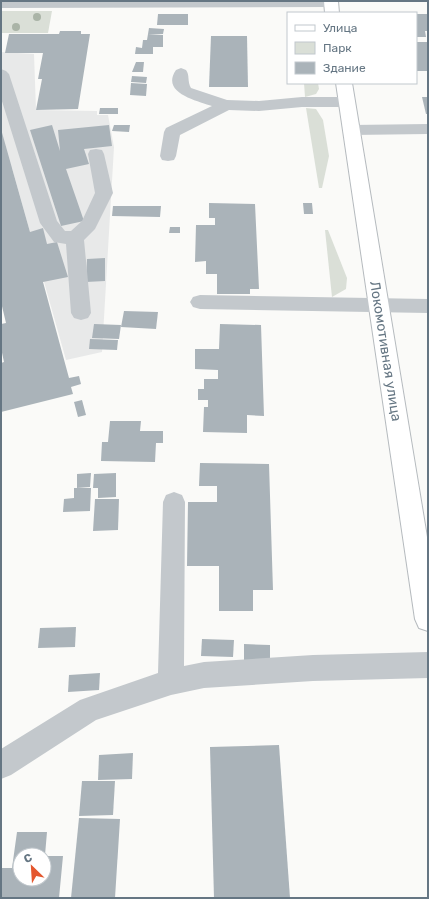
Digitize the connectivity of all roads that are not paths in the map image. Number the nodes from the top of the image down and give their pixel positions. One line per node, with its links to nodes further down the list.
1 (1, 4): 2 (street)
2 (331, 6)
3 (181, 73): 7 (street)
4 (1, 74): 12 (street)
5 (344, 84): 6 (main road, Локомотивная улица)
6 (348, 102): 7 (street); 9 (main road, Локомотивная улица)
7 (226, 105): 11 (street)
8 (428, 129): 9 (street)
9 (352, 130): 14 (main road, Локомотивная улица)
10 (96, 154): 12 (street)
11 (168, 156)
12 (75, 238): 16 (street)
13 (200, 302): 14 (street)
14 (378, 305): 15 (street); 18 (main road, Локомотивная улица)
15 (428, 306)
16 (81, 313)
17 (174, 502): 21 (street)
18 (424, 568): 19 (main road, Локомотивная улица)
19 (428, 619)
20 (428, 665): 21 (street)
21 (171, 682): 22 (street)
22 (1, 765)

